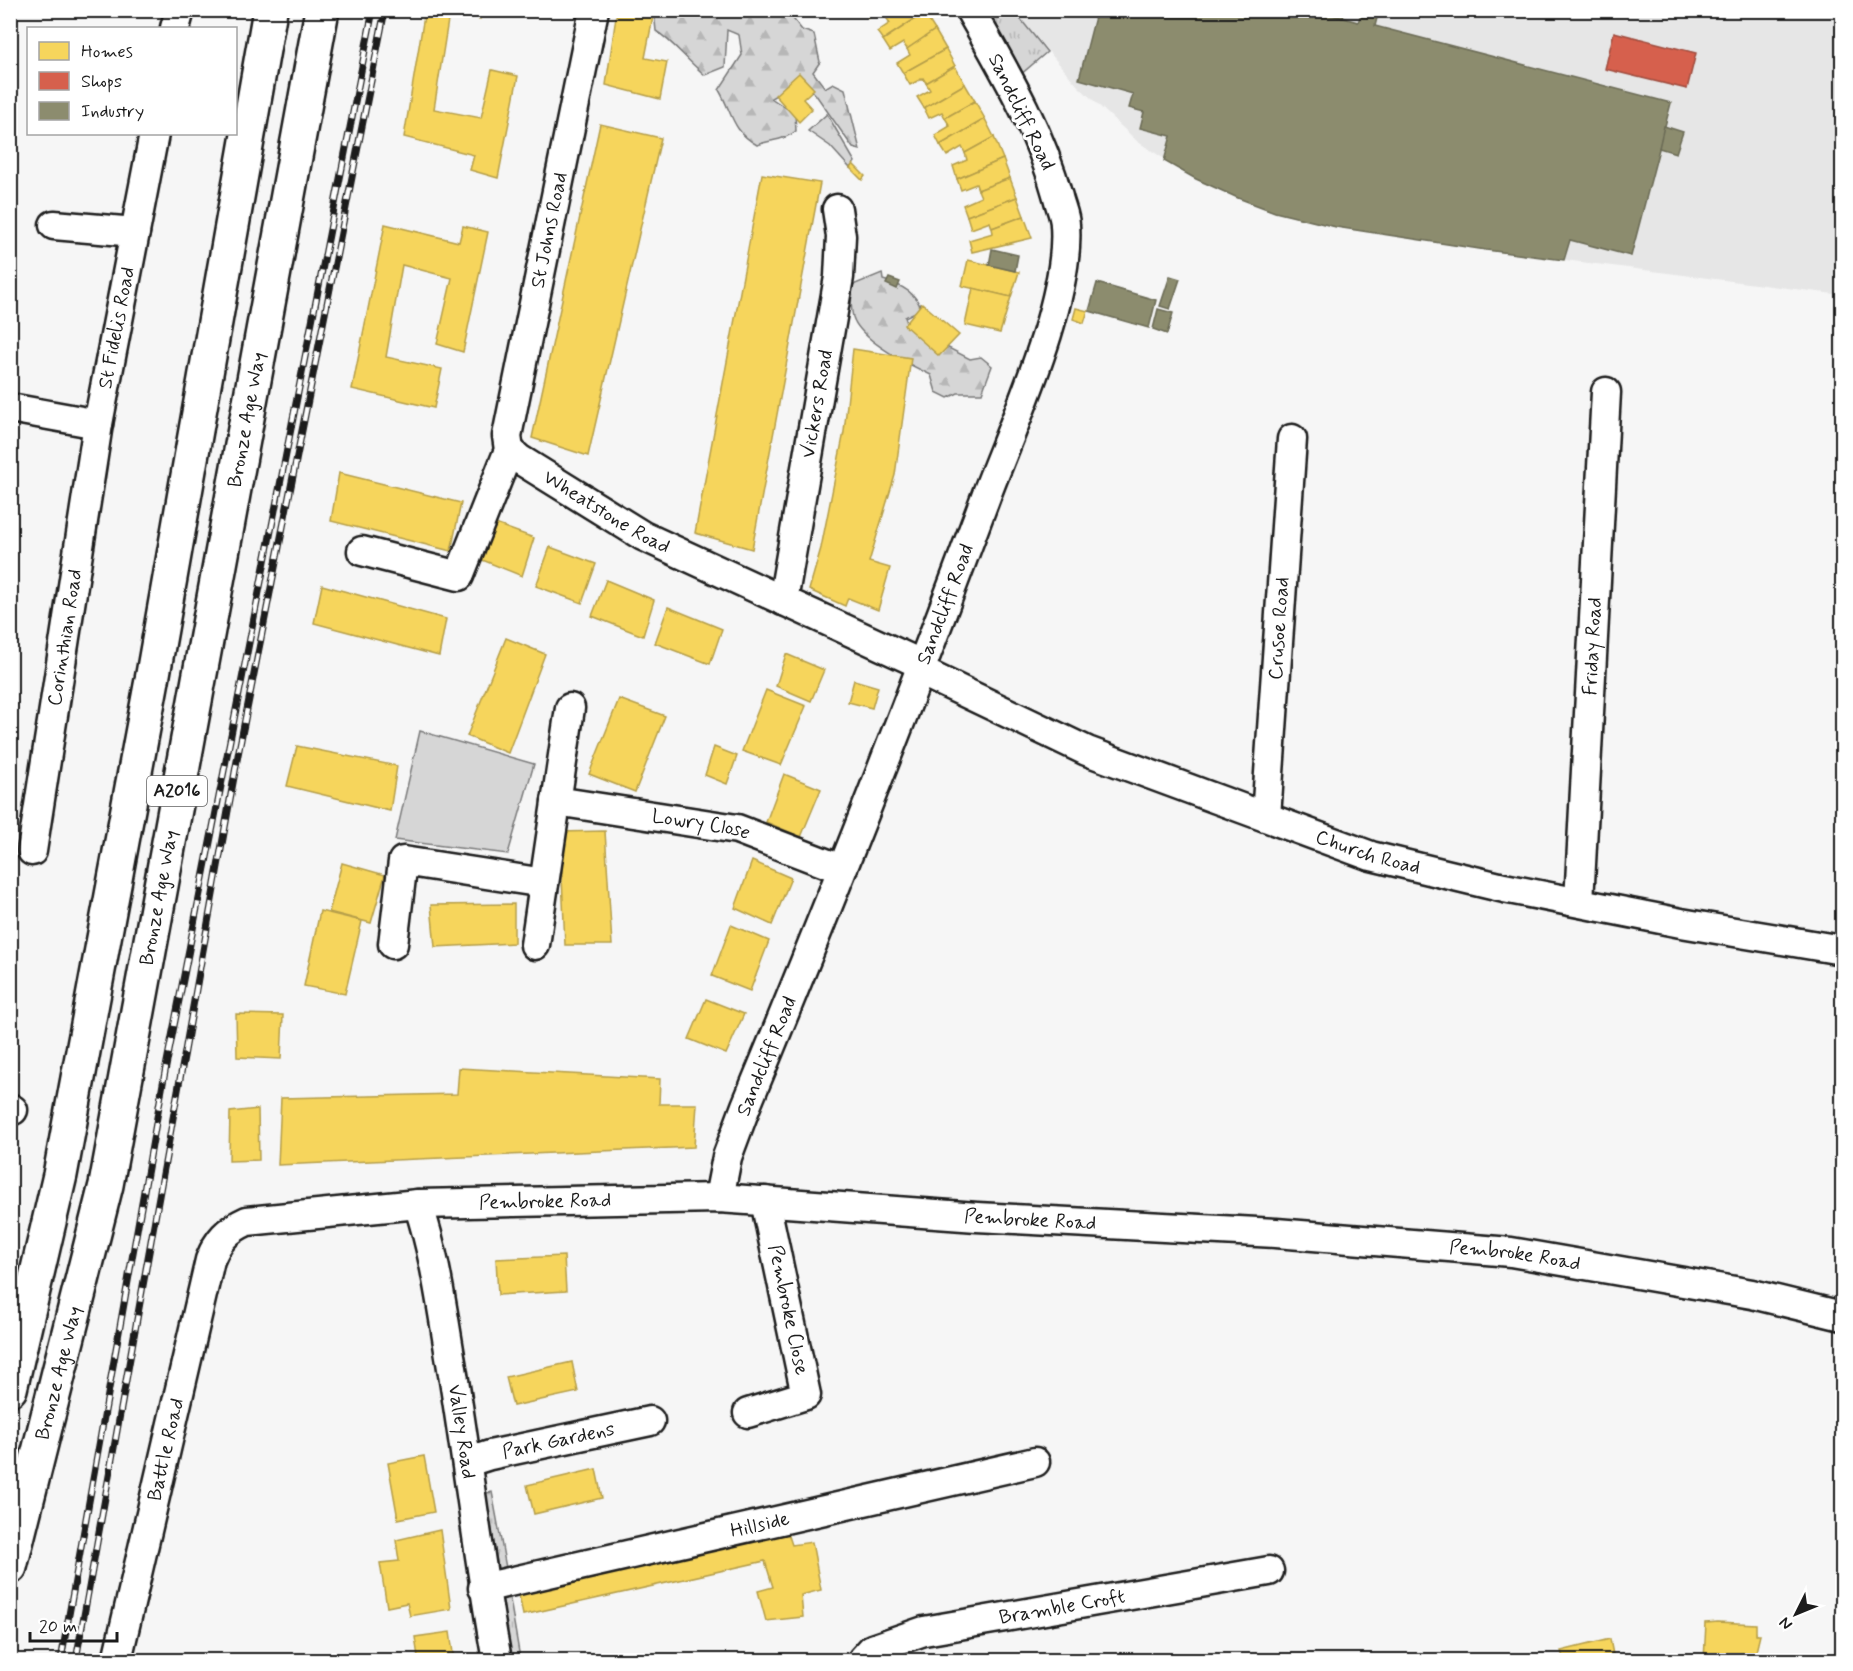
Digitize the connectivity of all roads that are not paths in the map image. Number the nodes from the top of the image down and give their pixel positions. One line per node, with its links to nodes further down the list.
1 (180, 10): 6 (street)
2 (270, 10): 34 (main road, A2016)
3 (322, 10): 39 (main road, Bronze Age Way / A2016)
4 (594, 10): 15 (street, St Johns Road)
5 (970, 10): 18 (street, Sandcliff Road)
6 (175, 27)
7 (154, 135): 10 (street, St Fidelis Road)
8 (837, 208): 17 (street, Vickers Road)
9 (54, 225): 10 (street)
10 (135, 232): 13 (street, St Fidelis Road)
11 (1606, 392): 25 (street, Friday Road)
12 (10, 408): 13 (street)
13 (98, 424): 22 (street, Corinthian Road)
14 (1292, 439): 21 (street, Crusoe Road)
15 (509, 450): 16 (street); 17 (street, Wheatstone Road)
16 (362, 551)
17 (783, 601): 18 (street, Wheatstone Road)
18 (922, 668): 21 (street, Church Road); 23 (street, Sandcliff Road)
19 (570, 708): 20 (street)
20 (556, 801): 23 (street, Lowry Close); 24 (street)
21 (1266, 817): 25 (street, Church Road)
22 (32, 851)
23 (841, 869): 29 (street, Sandcliff Road)
24 (544, 883): 26 (street); 27 (street)
25 (1579, 902): 28 (street, Church Road)
26 (393, 944)
27 (535, 945)
28 (1842, 950)
29 (719, 1198): 30 (street, Pembroke Road); 31 (street, Pembroke Road)
30 (765, 1201): 33 (street, Pembroke Road); 35 (street, Pembroke Close)
31 (418, 1204): 32 (street, Pembroke Road); 37 (street, Valley Road)
32 (218, 1240): 42 (street, Battle Road)
33 (1842, 1316)
34 (10, 1389)
35 (748, 1413)
36 (651, 1422): 37 (street, Park Gardens)
37 (468, 1462): 41 (street, Valley Road)
38 (1035, 1462): 41 (street, Hillside)
39 (10, 1567)
40 (1269, 1571): 44 (street, Bramble Croft)
41 (483, 1588): 43 (street, Valley Road)
42 (117, 1660)
43 (497, 1660)
44 (862, 1660)

